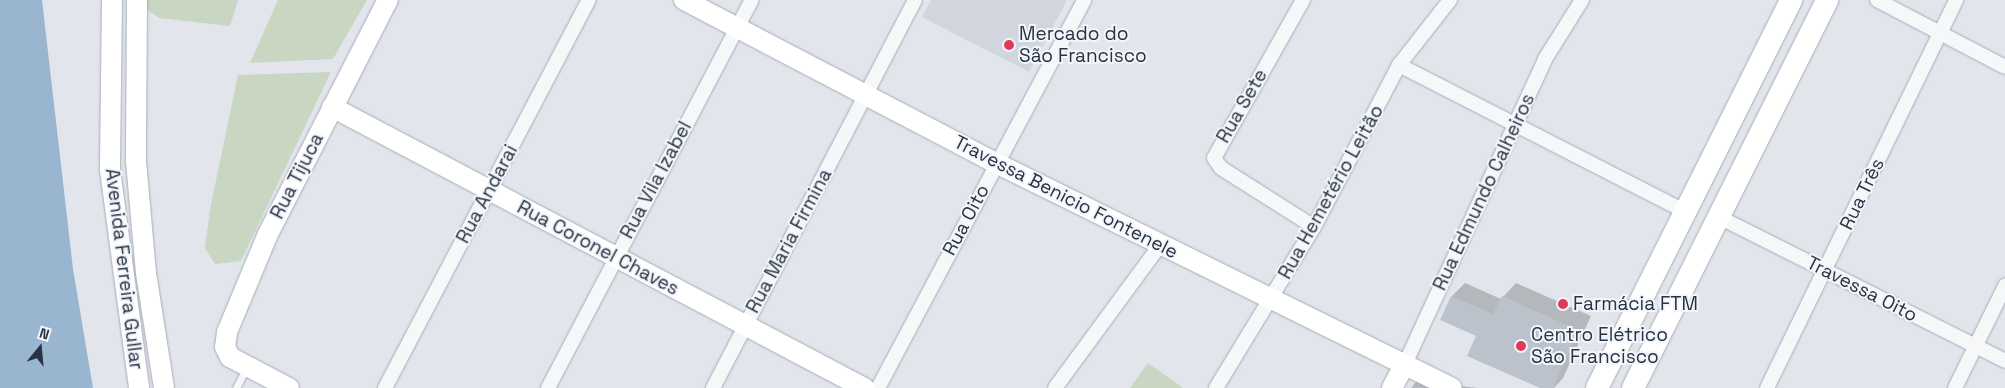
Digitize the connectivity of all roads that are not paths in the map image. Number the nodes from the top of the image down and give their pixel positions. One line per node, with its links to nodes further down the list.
1 (112, 0): 24 (street, Avenida Ferreira Gullar)
2 (137, 0): 33 (street, Avenida Ferreira Gullar)
3 (388, 0): 21 (street, Rua Tijuca)
4 (589, 0): 25 (street, Rua Andarai)
5 (684, 0): 16 (street, Travessa Benicio Fontenele)
6 (752, 0): 16 (street, Rua Vila Izabel)
7 (915, 0): 20 (street, Rua Maria Firmina)
8 (1084, 0): 23 (street, Rua Oito)
9 (1303, 0): 28 (street, Rua Sete)
10 (1450, 0): 18 (street, Rua Hemetério Leitão)
11 (1582, 0): 22 (street, Rua Edmundo Calheiros)
12 (1791, 0): 26 (main road)
13 (1827, 0): 27 (main road)
14 (1877, 0): 17 (street)
15 (1956, 0): 17 (street, Rua Três)
16 (737, 28): 20 (street, Travessa Benicio Fontenele); 30 (street, Rua Vila Izabel)
17 (1940, 33): 19 (street); 32 (street, Rua Três)
18 (1399, 65): 22 (street); 28 (street, Rua Hemetério Leitão)
19 (2005, 67)
20 (866, 94): 23 (street, Travessa Benicio Fontenele); 36 (street, Rua Maria Firmina)
21 (332, 107): 25 (street, Rua Coronel Chaves); 39 (street, Rua Tijuca)
22 (1513, 127): 26 (street); 41 (street, Rua Edmundo Calheiros)
23 (996, 163): 29 (street, Travessa Benicio Fontenele); 50 (street, Rua Oito)
24 (110, 170): 31 (street, Avenida Ferreira Gullar); 33 (street)
25 (489, 190): 30 (street, Rua Coronel Chaves); 46 (street, Rua Andarai)
26 (1686, 212): 55 (main road)
27 (1719, 217): 32 (street, Travessa Oito); 56 (main road)
28 (1314, 227): 35 (street, Rua Hemetério Leitão)
29 (1160, 245): 35 (street, Travessa Benicio Fontenele); 51 (street)
30 (615, 257): 36 (street, Rua Coronel Chaves); 47 (street, Rua Vila Izabel)
31 (119, 263): 37 (street); 42 (street, Avenida Ferreira Gullar)
32 (1826, 270): 38 (street, Travessa Oito); 57 (street, Rua Três)
33 (146, 273): 37 (street, Avenida Ferreira Gullar)
34 (2005, 286): 38 (street)
35 (1272, 300): 41 (street, Travessa Benicio Fontenele); 52 (street, Rua Hemetério Leitão)
36 (745, 325): 48 (street, Rua Maria Firmina); 49 (street, Rua Coronel Chaves)
37 (157, 346): 43 (street, Avenida Ferreira Gullar)
38 (1976, 346): 40 (street, Travessa Oito); 58 (street)
39 (239, 361): 44 (lane); 45 (street)
40 (2005, 361)
41 (1405, 364): 53 (street, Rua Edmundo Calheiros); 54 (street, Travessa Benicio Fontenele)
42 (139, 388)
43 (164, 388)
44 (236, 388)
45 (289, 388)
46 (385, 388)
47 (548, 388)
48 (713, 388)
49 (864, 388)
50 (878, 388)
51 (1055, 388)
52 (1216, 388)
53 (1392, 388)
54 (1452, 388)
55 (1598, 388)
56 (1633, 388)
57 (1767, 388)
58 (1955, 388)

